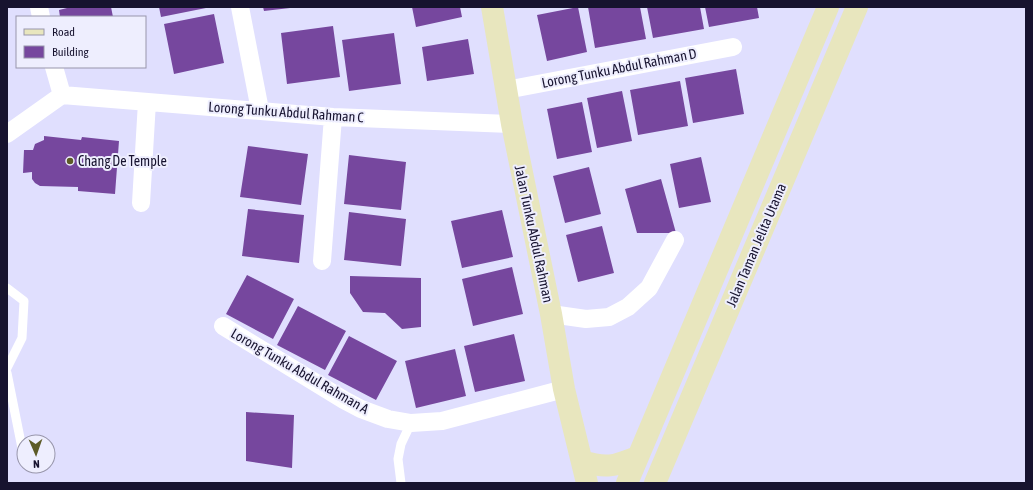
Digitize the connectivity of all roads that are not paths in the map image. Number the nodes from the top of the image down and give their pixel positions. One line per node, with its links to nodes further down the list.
1 (240, 7): 10 (street)
2 (492, 7): 7 (street, Jalan Tunku Abdul Rahman)
3 (828, 7): 25 (street, Jalan Taman Jelita Utama)
4 (857, 7): 30 (street, Jalan Taman Jelita Utama)
5 (733, 47): 7 (street, Lorong Tunku Abdul Rahman D)
6 (54, 68): 8 (street)
7 (506, 90): 12 (street, Jalan Tunku Abdul Rahman)
8 (62, 95): 9 (street, Lorong Tunku Abdul Rahman C); 13 (street)
9 (147, 102): 10 (street, Lorong Tunku Abdul Rahman C); 14 (street)
10 (260, 110): 11 (street, Lorong Tunku Abdul Rahman C)
11 (333, 117): 12 (street, Lorong Tunku Abdul Rahman C); 16 (street)
12 (512, 124): 18 (street, Jalan Tunku Abdul Rahman)
13 (7, 134)
14 (141, 203)
15 (675, 240): 18 (street)
16 (322, 261)
17 (7, 288): 20 (lane)
18 (551, 314): 22 (street, Jalan Tunku Abdul Rahman)
19 (223, 326): 23 (street, Lorong Tunku Abdul Rahman A)
20 (7, 368)
21 (7, 373): 24 (lane)
22 (564, 389): 23 (street, Lorong Tunku Abdul Rahman A); 26 (street, Jalan Tunku Abdul Rahman)
23 (411, 423): 27 (lane)
24 (20, 434)
25 (637, 457): 26 (street); 29 (street, Jalan Taman Jelita Utama)
26 (582, 461): 28 (street, Jalan Tunku Abdul Rahman)
27 (401, 483)
28 (587, 483)
29 (627, 483)
30 (655, 483)

